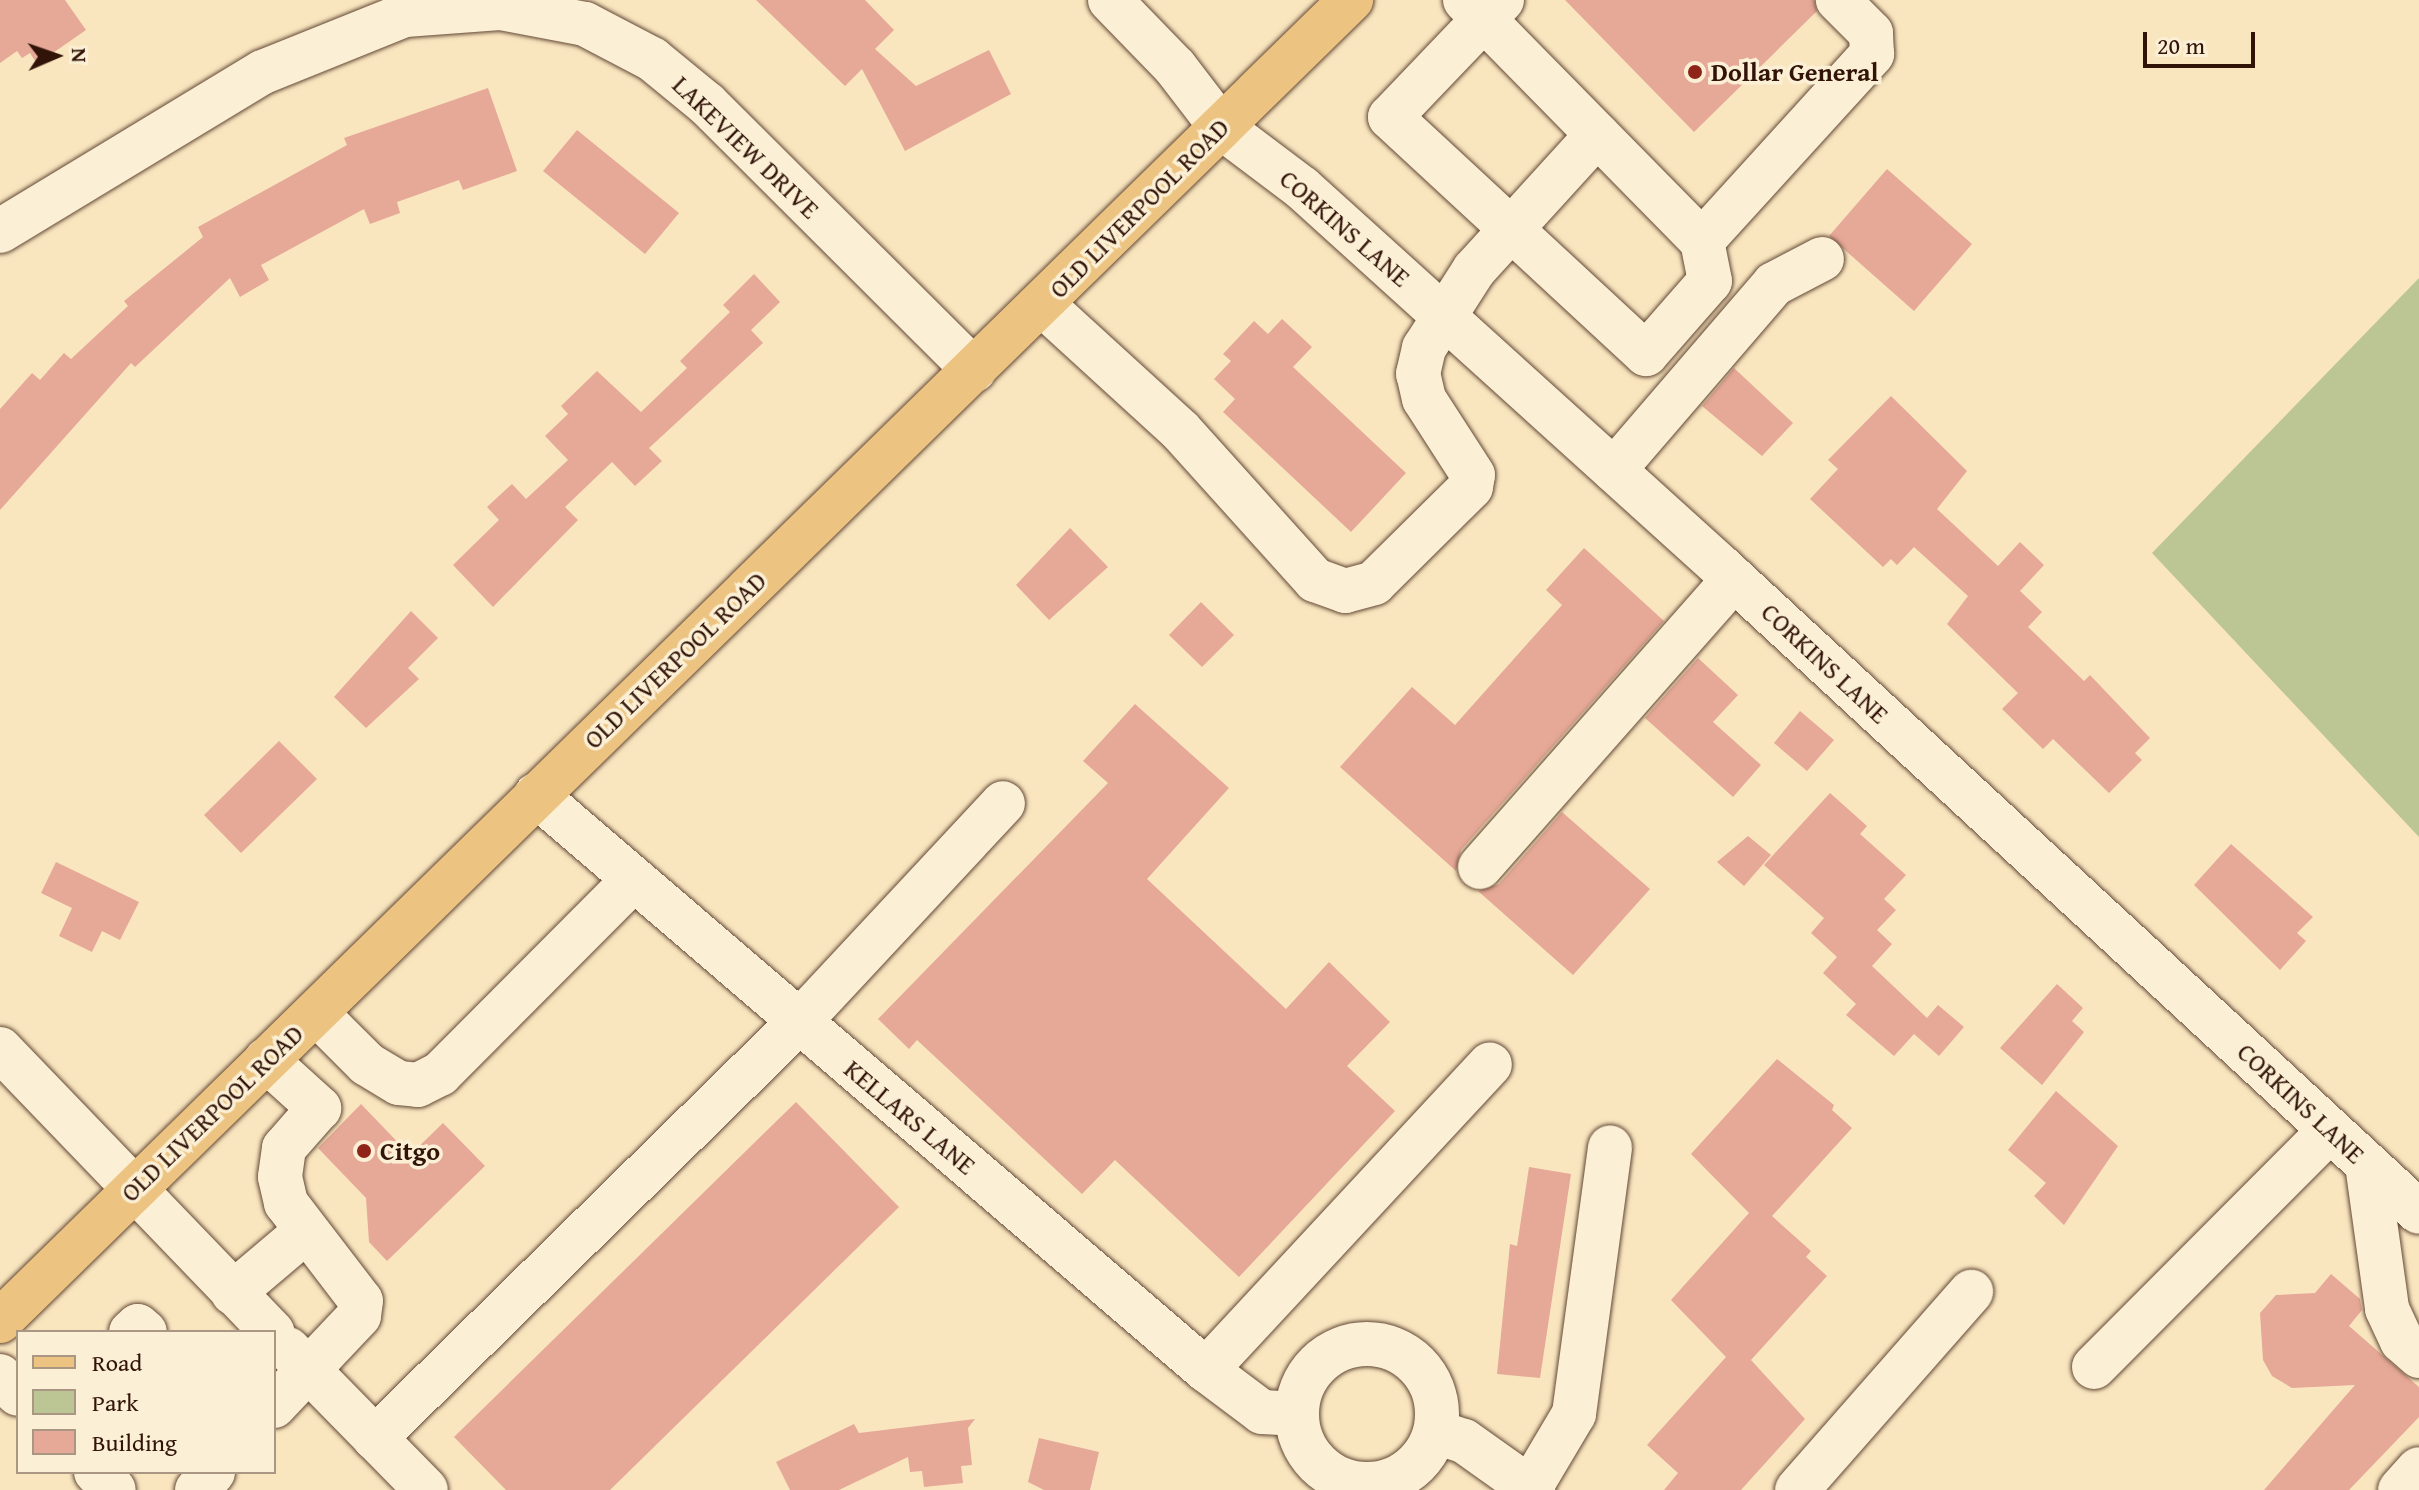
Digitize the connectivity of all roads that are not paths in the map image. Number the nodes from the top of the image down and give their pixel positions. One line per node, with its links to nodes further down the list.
1 (1110, 0): 5 (street, CORKINS LANE)
2 (1351, 0): 5 (main road, OLD LIVERPOOL ROAD)
3 (1838, 0): 9 (street)
4 (1484, 6): 6 (street); 8 (street)
5 (1221, 127): 11 (main road, OLD LIVERPOOL ROAD); 12 (street, CORKINS LANE)
6 (1597, 135): 8 (street); 9 (street)
7 (0, 231): 13 (street, LAKEVIEW DRIVE)
8 (1510, 233): 9 (street); 12 (street)
9 (1702, 241)
10 (1822, 259): 14 (street)
11 (1042, 304): 12 (street); 13 (main road, OLD LIVERPOOL ROAD)
12 (1446, 318): 14 (street, CORKINS LANE)
13 (974, 370): 16 (main road, OLD LIVERPOOL ROAD)
14 (1614, 470): 15 (street, CORKINS LANE)
15 (1734, 579): 18 (street); 27 (street, CORKINS LANE)
16 (536, 795): 19 (street, KELLARS LANE); 20 (main road, OLD LIVERPOOL ROAD)
17 (1003, 803): 21 (street)
18 (1480, 867)
19 (633, 880): 21 (street, KELLARS LANE); 24 (street)
20 (316, 1013): 23 (main road, OLD LIVERPOOL ROAD); 24 (street)
21 (799, 1022): 41 (street, KELLARS LANE); 47 (street)
22 (0, 1049): 30 (street)
23 (266, 1060): 26 (street); 30 (main road, OLD LIVERPOOL ROAD)
24 (367, 1064): 26 (street)
25 (1490, 1064): 41 (street)
26 (319, 1108): 32 (street)
27 (2330, 1130): 29 (street, CORKINS LANE); 39 (street)
28 (1610, 1147): 50 (street)
29 (2367, 1164): 31 (street, CORKINS LANE); 38 (street)
30 (134, 1188): 34 (street); 35 (main road, OLD LIVERPOOL ROAD)
31 (2419, 1212)
32 (305, 1232): 34 (street); 40 (street)
33 (1971, 1292): 53 (street)
34 (233, 1293): 36 (street)
35 (0, 1321)
36 (270, 1330)
37 (276, 1336): 40 (street)
38 (2419, 1356)
39 (2094, 1367)
40 (307, 1369): 44 (street); 47 (street)
41 (1206, 1370): 45 (street, KELLARS LANE)
42 (0, 1376): 43 (street)
43 (16, 1392)
44 (276, 1404)
45 (1295, 1414): 46 (street); 46 (street)
46 (1436, 1432): 50 (street)
47 (375, 1438): 52 (street)
48 (2419, 1469): 54 (street)
49 (211, 1474): 51 (street)
50 (1532, 1489)
51 (197, 1490)
52 (426, 1490)
53 (1797, 1490)
54 (2400, 1490)

